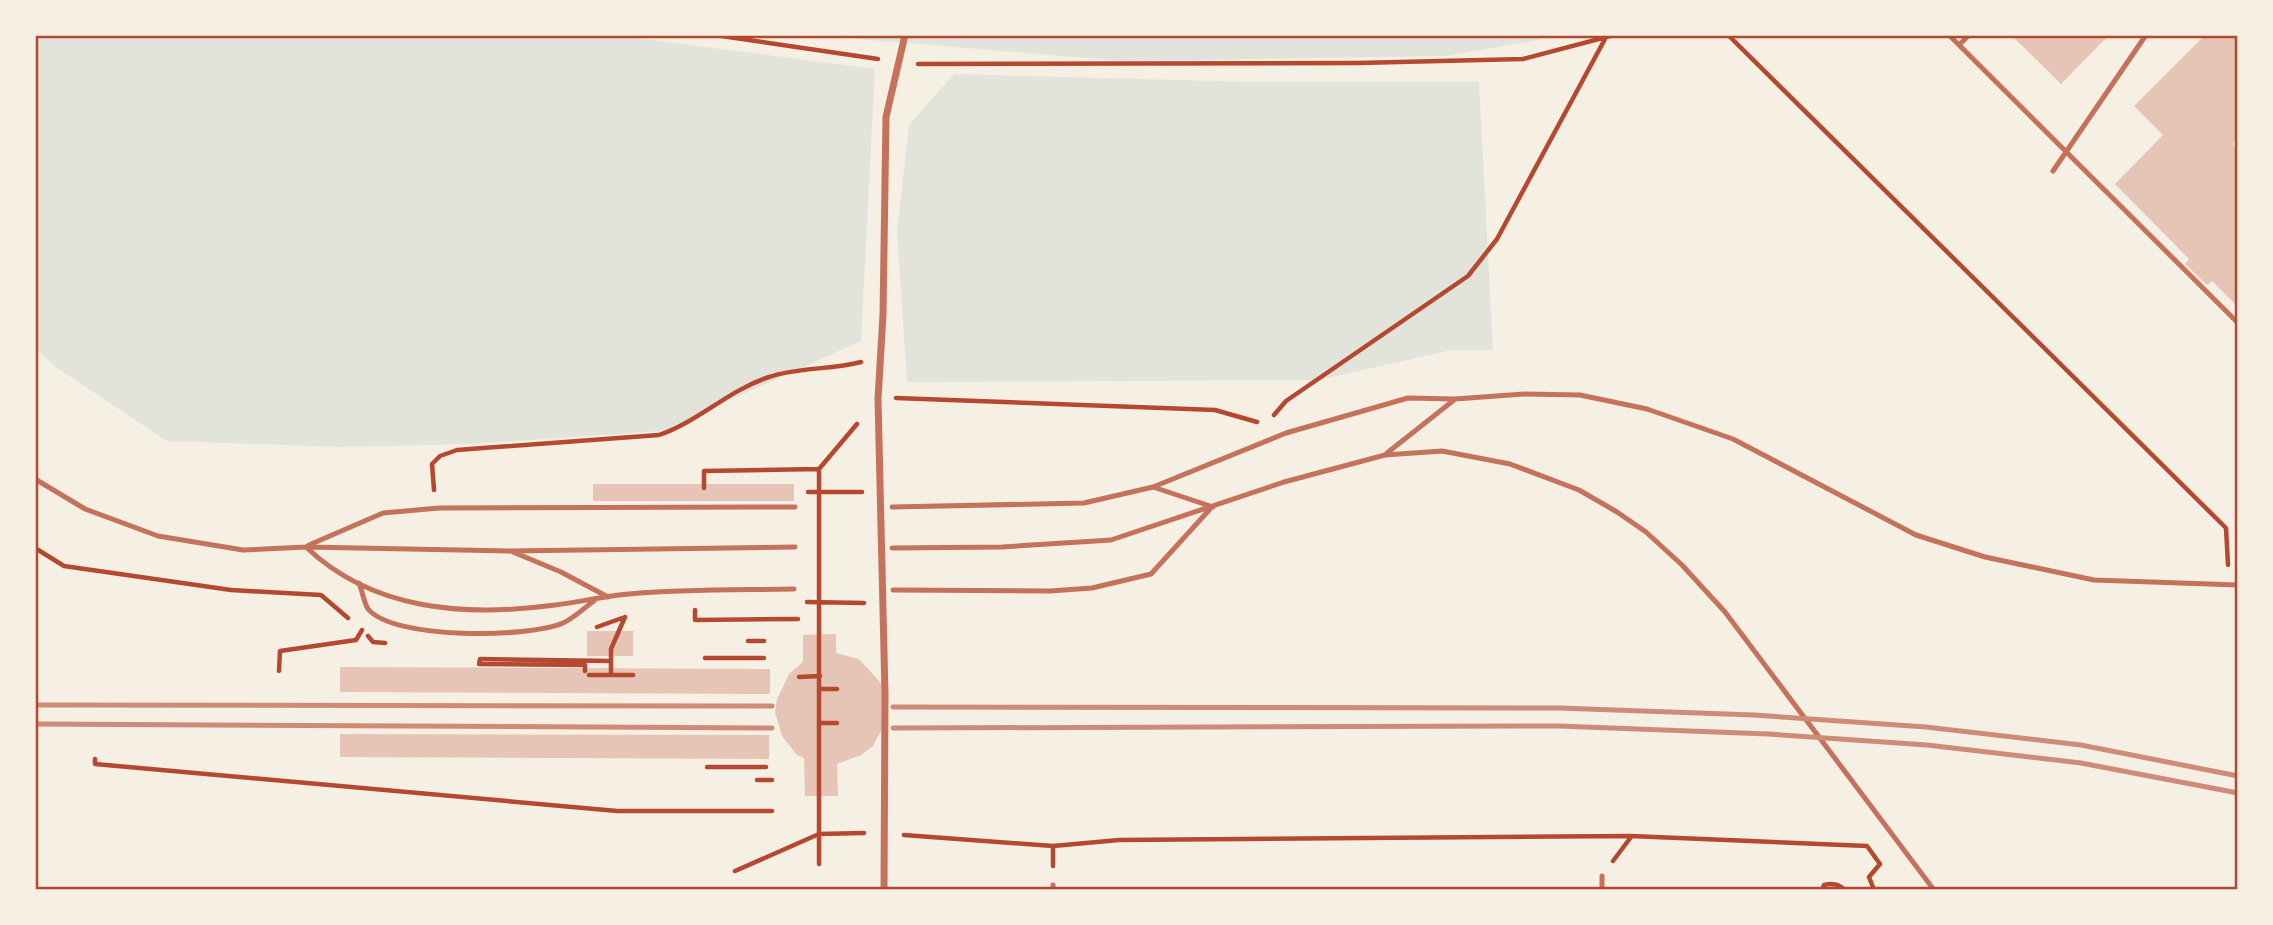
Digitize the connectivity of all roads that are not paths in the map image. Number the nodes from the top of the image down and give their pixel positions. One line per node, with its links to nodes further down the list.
1 (905, 35): 27 (street)
2 (1949, 35): 5 (lane)
3 (1969, 35): 5 (lane)
4 (2146, 35): 6 (lane)
5 (1959, 45): 6 (lane)
6 (2066, 151): 7 (lane); 8 (lane)
7 (2053, 171)
8 (2238, 323)
9 (1455, 400): 10 (lane); 12 (lane); 21 (lane)
10 (1385, 455): 15 (lane); 29 (lane)
11 (35, 479): 16 (lane)
12 (1153, 487): 14 (lane); 15 (lane)
13 (795, 507): 16 (lane)
14 (892, 507)
15 (1213, 507): 18 (lane); 23 (lane)
16 (306, 547): 19 (lane); 20 (lane)
17 (795, 547): 19 (lane)
18 (892, 548)
19 (510, 551): 24 (lane)
20 (359, 583): 25 (lane); 25 (lane)
21 (2238, 585)
22 (794, 589): 24 (lane)
23 (892, 590)
24 (610, 598): 25 (lane)
25 (597, 600)
26 (1602, 876): 28 (lane)
27 (884, 890)
28 (1602, 890)
29 (1934, 890)

